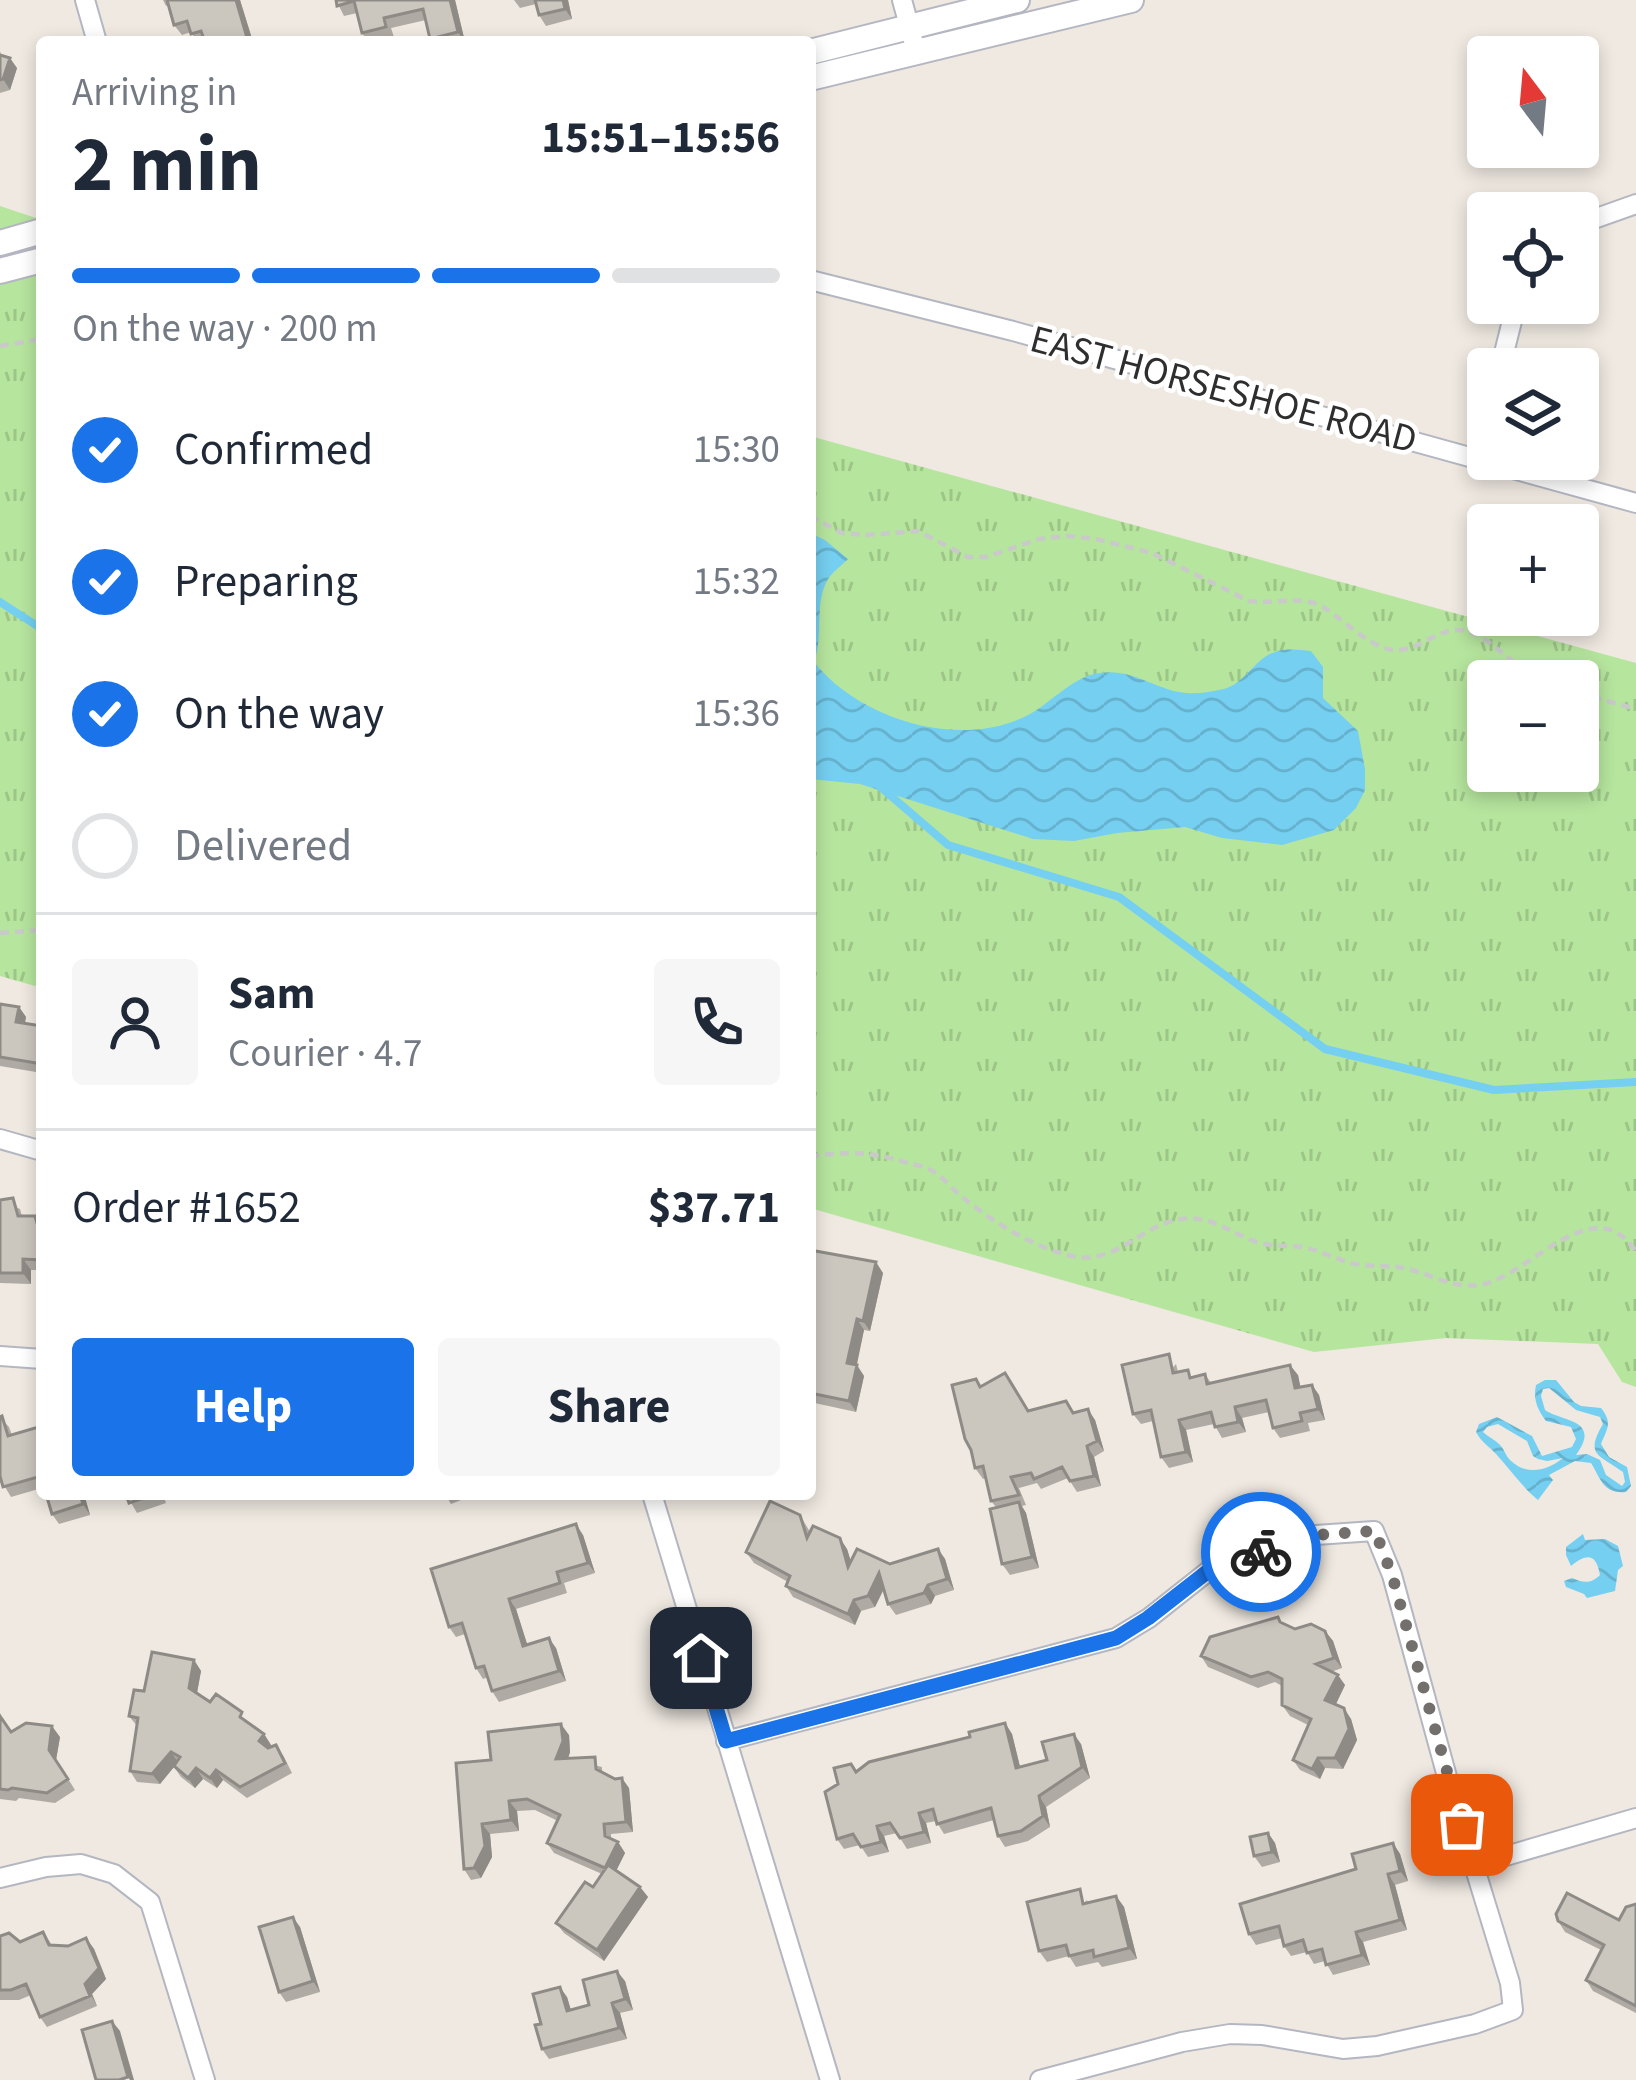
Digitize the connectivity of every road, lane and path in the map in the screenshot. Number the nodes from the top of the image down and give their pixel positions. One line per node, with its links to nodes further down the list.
1 (85, 0): 5 (street)
2 (902, 0): 6 (street)
3 (1017, 0): 6 (main road)
4 (1116, 2): 6 (main road)
5 (95, 36)
6 (912, 39): 7 (main road); 8 (main road)
7 (816, 51)
8 (816, 76)
9 (1636, 204): 10 (street)
10 (1599, 217)
11 (36, 233): 12 (main road)
12 (0, 242)
13 (36, 262): 14 (main road)
14 (0, 271)
15 (816, 282): 18 (street, EAST HORSESHOE ROAD)
16 (36, 339): 17 (path)
17 (0, 346)
18 (1467, 454)
19 (1557, 480): 20 (street, EAST HORSESHOE ROAD)
20 (1636, 503)
21 (816, 519): 22 (path)
22 (1512, 660)
23 (1599, 699): 24 (path)
24 (1636, 709)
25 (36, 931): 26 (path)
26 (0, 933)
27 (0, 1139): 28 (street)
28 (36, 1149)
29 (816, 1155): 30 (path)
30 (1636, 1252)
31 (0, 1356): 32 (street)
32 (36, 1359)
33 (654, 1500): 34 (street)
34 (726, 1741): 36 (street); 39 (street)
35 (1636, 1818): 36 (street)
36 (1475, 1865): 40 (street)
37 (0, 1878): 38 (street)
38 (205, 2080)
39 (830, 2080)
40 (1040, 2080)

